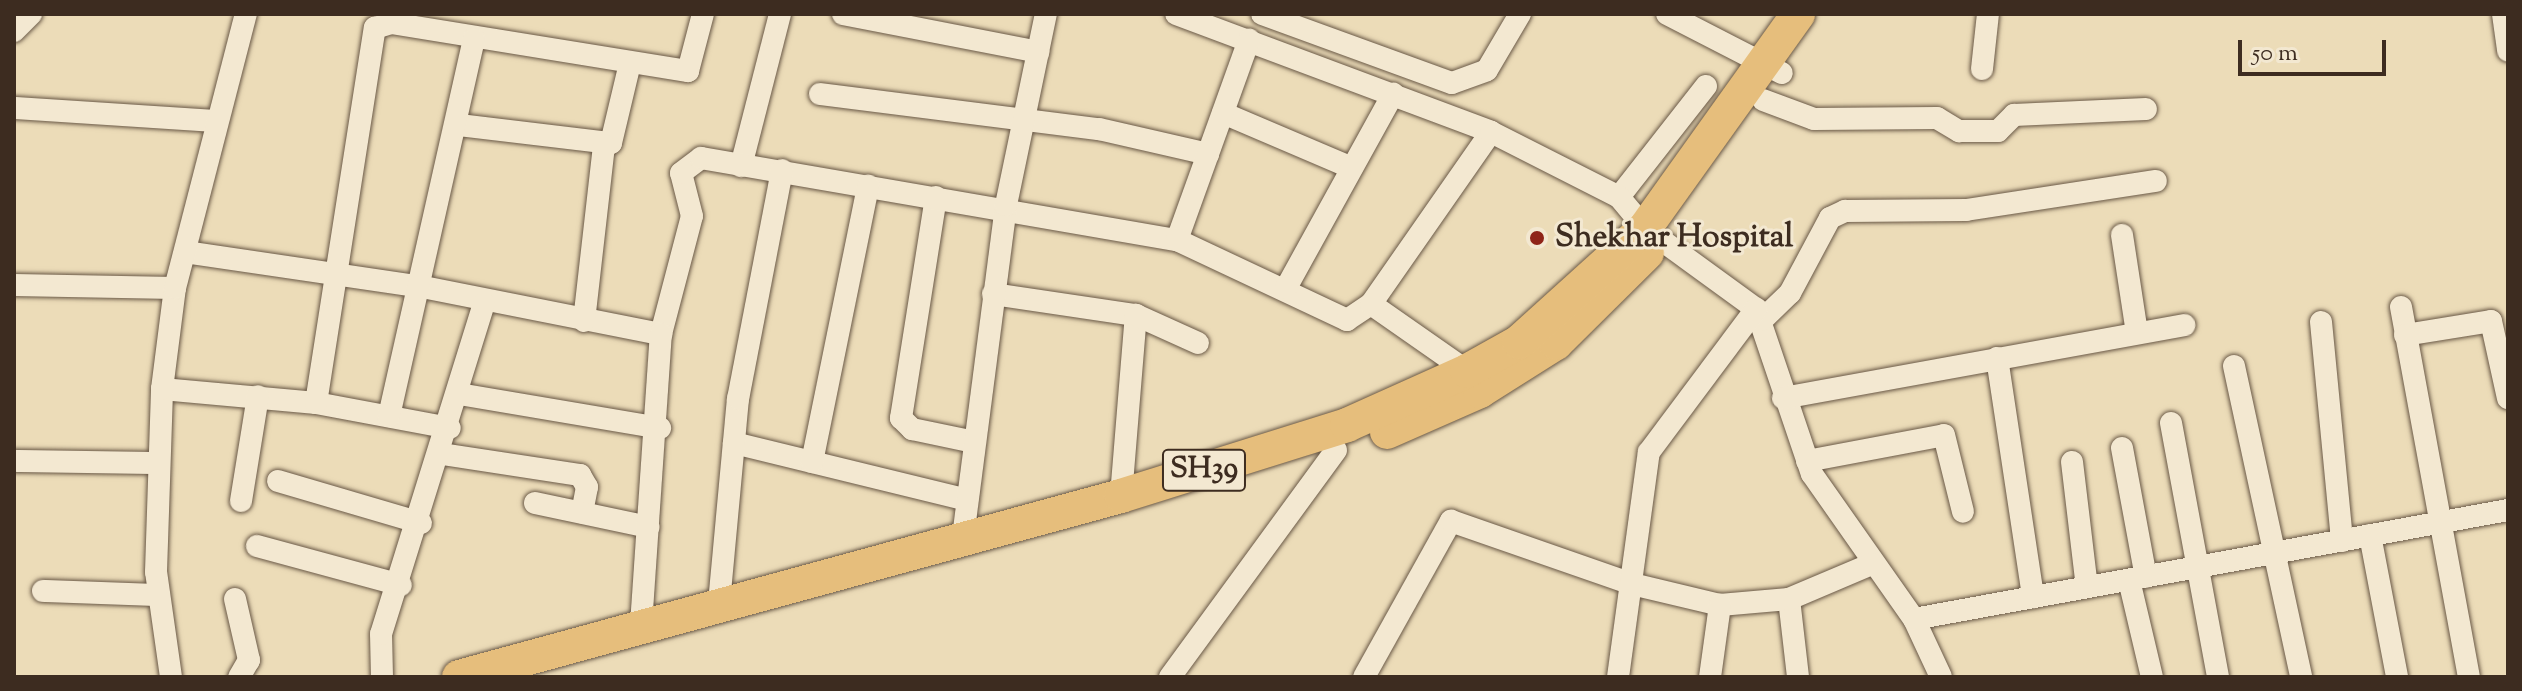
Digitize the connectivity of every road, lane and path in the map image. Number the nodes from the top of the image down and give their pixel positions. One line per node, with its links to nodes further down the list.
1 (31, 14): 16 (street)
2 (246, 14): 30 (street)
3 (703, 14): 21 (street)
4 (780, 14): 36 (street)
5 (843, 14): 20 (street)
6 (1046, 14): 20 (street)
7 (1176, 14): 18 (street)
8 (1262, 14): 9 (street)
9 (1520, 14)
10 (1798, 14): 23 (main road, SH39)
11 (1821, 14): 23 (main road, SH39)
12 (1988, 14): 22 (street)
13 (2503, 14): 19 (street)
14 (1680, 17): 23 (street)
15 (410, 20): 17 (street); 48 (street)
16 (14, 31)
17 (474, 39): 21 (street); 32 (street)
18 (1249, 40): 26 (street); 29 (street)
19 (2508, 51)
20 (1038, 52): 31 (street)
21 (630, 63): 34 (street)
22 (1982, 69)
23 (1769, 78): 28 (street); 44 (main road, SH39)
24 (1706, 86): 42 (street)
25 (820, 94): 31 (street)
26 (1393, 94): 33 (street); 37 (street)
27 (15, 108): 30 (street)
28 (2146, 109)
29 (1223, 113): 35 (street); 37 (street)
30 (216, 121): 47 (street)
31 (1024, 122): 35 (street); 43 (street)
32 (459, 125): 34 (street); 50 (street)
33 (1491, 132): 42 (street); 55 (street)
34 (604, 145): 59 (street)
35 (1208, 154): 46 (street)
36 (741, 166): 38 (street); 63 (street)
37 (1352, 168): 52 (street)
38 (782, 170): 40 (street); 80 (street)
39 (2156, 181): 57 (street)
40 (868, 186): 41 (street); 86 (street)
41 (936, 197): 43 (street); 79 (street)
42 (1619, 197): 44 (street)
43 (1006, 205): 46 (street); 53 (street)
44 (1653, 233): 57 (street); 68 (main road, SH39); 82 (main road, SH39)
45 (2122, 235): 62 (street)
46 (1177, 240): 52 (street)
47 (185, 252): 48 (street); 51 (street)
48 (340, 276): 50 (street); 74 (street)
49 (14, 285): 51 (street)
50 (423, 287): 54 (street); 75 (street)
51 (175, 288): 69 (street)
52 (1286, 288): 55 (street)
53 (993, 294): 58 (street); 79 (street)
54 (484, 304): 59 (street); 70 (street)
55 (1371, 304): 68 (street)
56 (2401, 307): 64 (street)
57 (1759, 314): 72 (street); 108 (street)
58 (1136, 315): 65 (street); 90 (street)
59 (584, 321): 63 (street)
60 (2321, 322): 102 (street)
61 (2184, 325): 62 (street)
62 (2137, 333): 66 (street)
63 (661, 334): 78 (street)
64 (2405, 335): 73 (street); 98 (street)
65 (1198, 343)
66 (1997, 358): 72 (street); 113 (street)
67 (2234, 366): 104 (street)
68 (1467, 371): 90 (main road, SH39)
69 (162, 389): 71 (street); 88 (street)
70 (459, 394): 77 (street); 78 (street)
71 (258, 396): 74 (street); 92 (street)
72 (1783, 398): 85 (street)
73 (2508, 398)
74 (316, 403): 75 (street)
75 (389, 416): 77 (street)
76 (2171, 423): 106 (street)
77 (450, 428): 83 (street)
78 (660, 428): 99 (street)
79 (974, 442): 91 (street)
80 (734, 443): 86 (street); 116 (street)
81 (2122, 448): 107 (street)
82 (1336, 450): 124 (main road, SH39); 125 (street)
83 (442, 454): 96 (street); 97 (street)
84 (14, 461): 88 (street)
85 (1807, 461): 95 (street); 105 (street)
86 (812, 462): 91 (street)
87 (2072, 462): 110 (street)
88 (159, 463): 112 (street)
89 (278, 481): 97 (street)
90 (1121, 496): 101 (main road, SH39)
91 (967, 500): 101 (street)
92 (241, 501)
93 (535, 503): 96 (street)
94 (2508, 510): 98 (street)
95 (1963, 512)
96 (582, 513): 99 (street)
97 (421, 523): 109 (street)
98 (2435, 524): 100 (street); 135 (street)
99 (649, 527): 119 (street)
100 (2370, 535): 102 (street); 134 (street)
101 (963, 537): 116 (main road, SH39)
102 (2342, 541): 104 (street)
103 (257, 546): 109 (street)
104 (2272, 554): 106 (street); 133 (street)
105 (1872, 564): 115 (street); 118 (street)
106 (2194, 568): 107 (street); 132 (street)
107 (2137, 578): 110 (street); 131 (street)
108 (1632, 584): 117 (street); 126 (street); 127 (street)
109 (401, 585): 122 (street)
110 (2087, 587): 113 (street)
111 (43, 591): 112 (street)
112 (159, 595): 120 (street)
113 (2033, 597): 118 (street)
114 (235, 599): 121 (street)
115 (1789, 599): 117 (street); 129 (street)
116 (719, 603): 119 (main road, SH39)
117 (1720, 605): 128 (street)
118 (1914, 619): 130 (street)
119 (641, 625): 123 (main road, SH39)
120 (171, 677)
121 (239, 677)
122 (382, 677)
123 (459, 677)
124 (529, 677)
125 (1170, 677)
126 (1364, 677)
127 (1618, 677)
128 (1710, 677)
129 (1798, 677)
130 (1941, 677)
131 (2152, 677)
132 (2218, 677)
133 (2301, 677)
134 (2397, 677)
135 (2469, 677)

